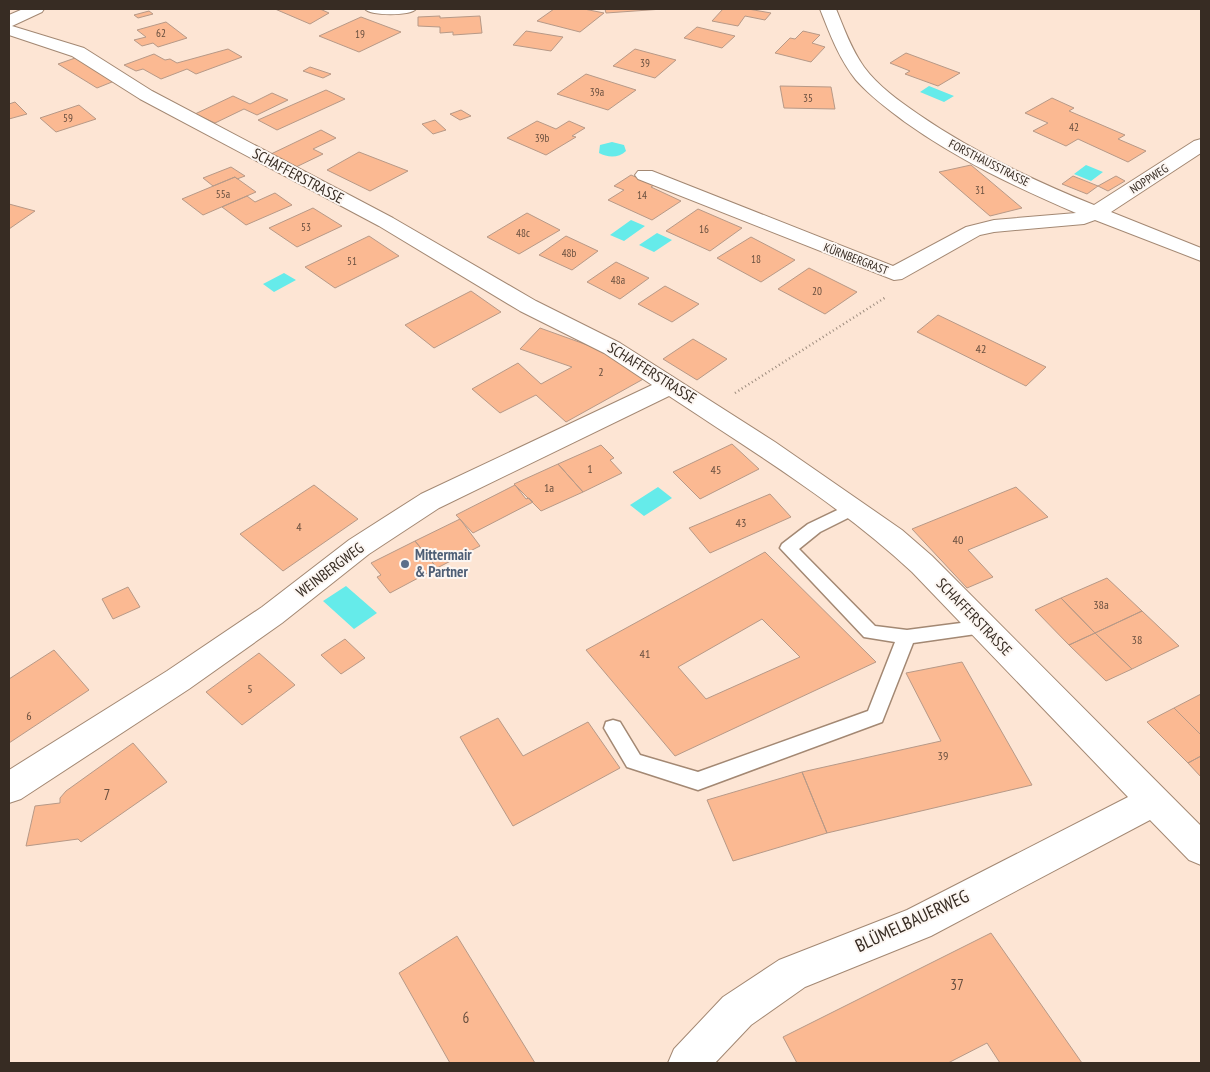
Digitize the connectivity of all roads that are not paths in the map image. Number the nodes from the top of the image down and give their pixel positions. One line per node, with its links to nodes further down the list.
1 (36, 9): 5 (street)
2 (373, 9): 3 (street)
3 (408, 9)
4 (828, 9): 9 (street, FORSTHAUSSTRASSE)
5 (9, 22)
6 (9, 30): 11 (street, SCHAFFERSTRASSE)
7 (1201, 145): 9 (street, NOPPWEG)
8 (645, 175): 9 (street, KÜRNBERGRAST)
9 (1097, 212): 10 (street, FORSTHAUSSTRASSE)
10 (1201, 255)
11 (671, 385): 12 (street, SCHAFFERSTRASSE); 16 (street, WEINBERGWEG)
12 (852, 509): 13 (street, SCHAFFERSTRASSE); 14 (lane)
13 (984, 627): 14 (lane); 17 (street, SCHAFFERSTRASSE)
14 (907, 638): 15 (lane)
15 (612, 728)
16 (9, 788)
17 (1154, 801): 18 (street, SCHAFFERSTRASSE); 19 (street, BLÜMELBAUERWEG)
18 (1201, 849)
19 (688, 1063)

